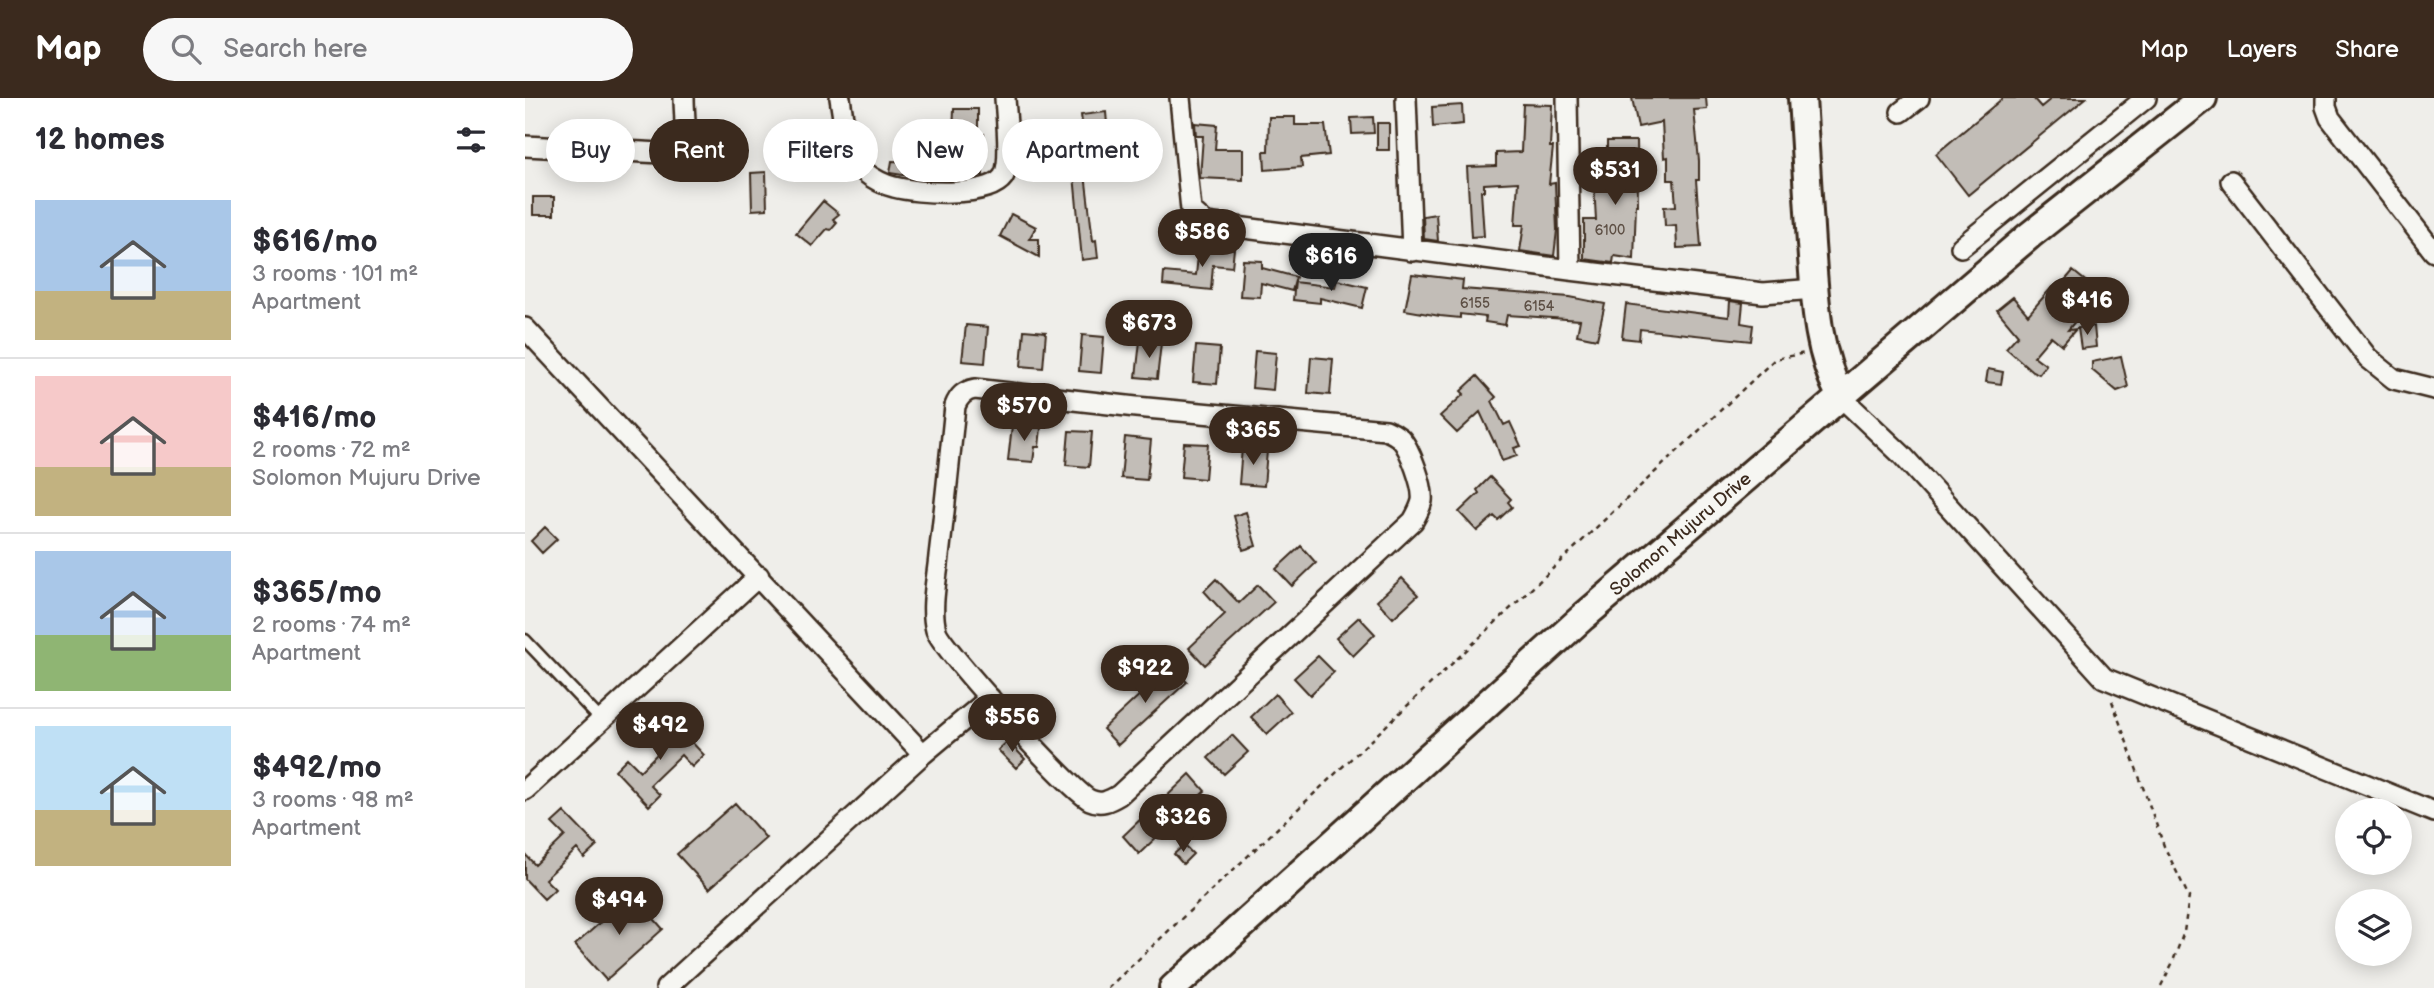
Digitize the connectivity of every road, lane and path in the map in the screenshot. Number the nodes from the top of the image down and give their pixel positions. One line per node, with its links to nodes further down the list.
1 (684, 98): 13 (street)
2 (840, 98): 3 (street)
3 (1005, 98)
4 (1180, 98): 16 (street)
5 (1406, 98): 16 (street)
6 (1567, 98): 18 (street)
7 (1802, 98): 19 (street)
8 (1919, 98): 12 (street)
9 (2146, 98): 15 (street)
10 (2203, 98): 23 (street, Solomon Mujuru Drive)
11 (2326, 98): 17 (street)
12 (1901, 112)
13 (525, 146)
14 (2231, 181): 22 (street)
15 (1961, 247)
16 (1412, 251): 18 (street)
17 (2434, 253)
18 (1570, 270): 19 (street)
19 (1815, 289): 21 (street)
20 (525, 328): 24 (street)
21 (1822, 350): 23 (street); 33 (path)
22 (2434, 389)
23 (1840, 397): 26 (street); 34 (street, Solomon Mujuru Drive)
24 (759, 576): 28 (street); 29 (street)
25 (525, 640): 28 (lane)
26 (2104, 678): 31 (street); 35 (path)
27 (990, 698): 27 (street); 29 (street)
28 (601, 720): 30 (street)
29 (923, 754): 32 (street)
30 (525, 790)
31 (2434, 812)
32 (666, 988)
33 (1108, 988)
34 (1173, 988)
35 (2160, 988)

